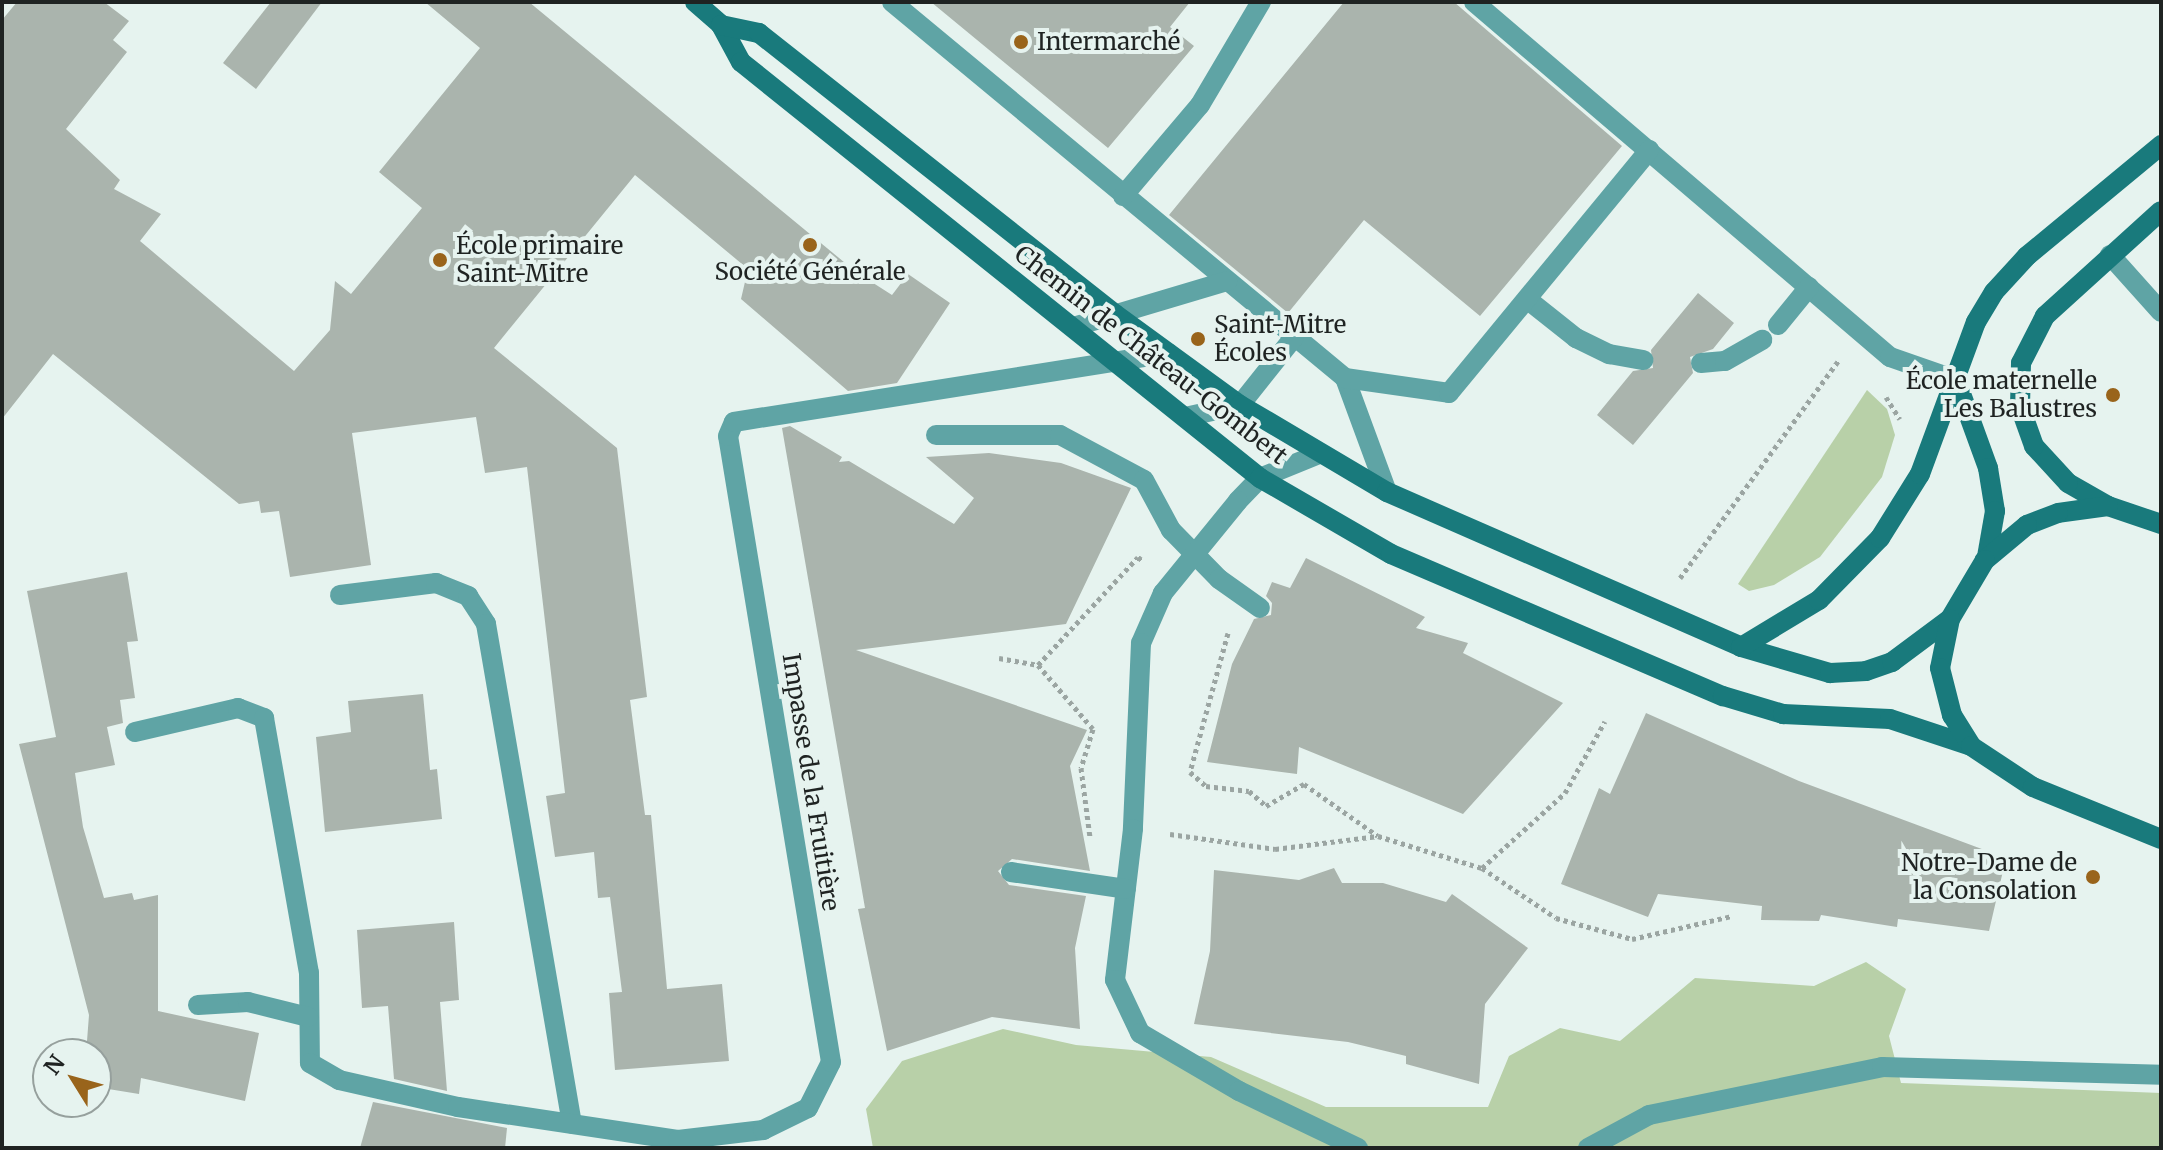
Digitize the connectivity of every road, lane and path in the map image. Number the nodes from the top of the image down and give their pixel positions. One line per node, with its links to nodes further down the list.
1 (695, 2): 5 (street, Chemin de Château-Gombert)
2 (892, 2): 8 (street)
3 (1261, 2): 8 (street)
4 (1474, 2): 7 (street)
5 (721, 25): 15 (street, Chemin de Château-Gombert); 17 (street, Chemin de Château-Gombert)
6 (2161, 145): 26 (street)
7 (1649, 150): 12 (street); 13 (street)
8 (1123, 196): 11 (street)
9 (2161, 211): 10 (street)
10 (2110, 255): 14 (street); 35 (street)
11 (1227, 281): 15 (street); 18 (street)
12 (1809, 287): 16 (street); 26 (street)
13 (1527, 299): 21 (street); 25 (street)
14 (2161, 312)
15 (1115, 314): 17 (street); 20 (street, Chemin de Château-Gombert)
16 (1778, 325)
17 (1073, 327): 22 (street, Chemin de Château-Gombert)
18 (1294, 337): 25 (street); 28 (street)
19 (1762, 340): 23 (street)
20 (1169, 353): 22 (street, Impasse de la Fruitière); 28 (street, Chemin de Château-Gombert)
21 (1643, 360)
22 (1118, 363): 29 (street, Chemin de Château-Gombert); 61 (street, Impasse de la Fruitière)
23 (1701, 363)
24 (1852, 366): 40 (path)
25 (1345, 378): 34 (street)
26 (1956, 380): 38 (street); 44 (street)
27 (1881, 390): 30 (path)
28 (1240, 405): 29 (street); 32 (street, Chemin de Château-Gombert)
29 (1185, 417): 33 (street, Chemin de Château-Gombert)
30 (1903, 424)
31 (936, 435): 37 (street)
32 (1319, 454): 33 (street); 34 (street, Chemin de Château-Gombert)
33 (1260, 478): 37 (street); 49 (street, Chemin de Château-Gombert)
34 (1387, 492): 44 (street, Chemin de Château-Gombert)
35 (2108, 506): 36 (street); 38 (street)
36 (2161, 524)
37 (1194, 554): 39 (street); 42 (street)
38 (1985, 560): 43 (street)
39 (1171, 582): 46 (path); 50 (street); 51 (path)
40 (1672, 589)
41 (340, 595): 61 (street)
42 (1260, 608)
43 (1950, 619): 44 (street, Chemin de Château-Gombert); 49 (street)
44 (1741, 647)
45 (999, 658): 46 (path)
46 (1038, 665): 52 (path)
47 (1605, 721): 54 (path)
48 (135, 732): 59 (street)
49 (1971, 746): 53 (street)
50 (1133, 829): 51 (path); 56 (street)
51 (1378, 836): 54 (path)
52 (1090, 837)
53 (2161, 839)
54 (1482, 868): 57 (path)
55 (1011, 872): 56 (street)
56 (1126, 889): 62 (street)
57 (1732, 916)
58 (198, 1005): 59 (street)
59 (308, 1017): 61 (street, Impasse de la Fruitière)
60 (2161, 1075): 63 (street)
61 (572, 1124)
62 (1358, 1148)
63 (1588, 1148)

